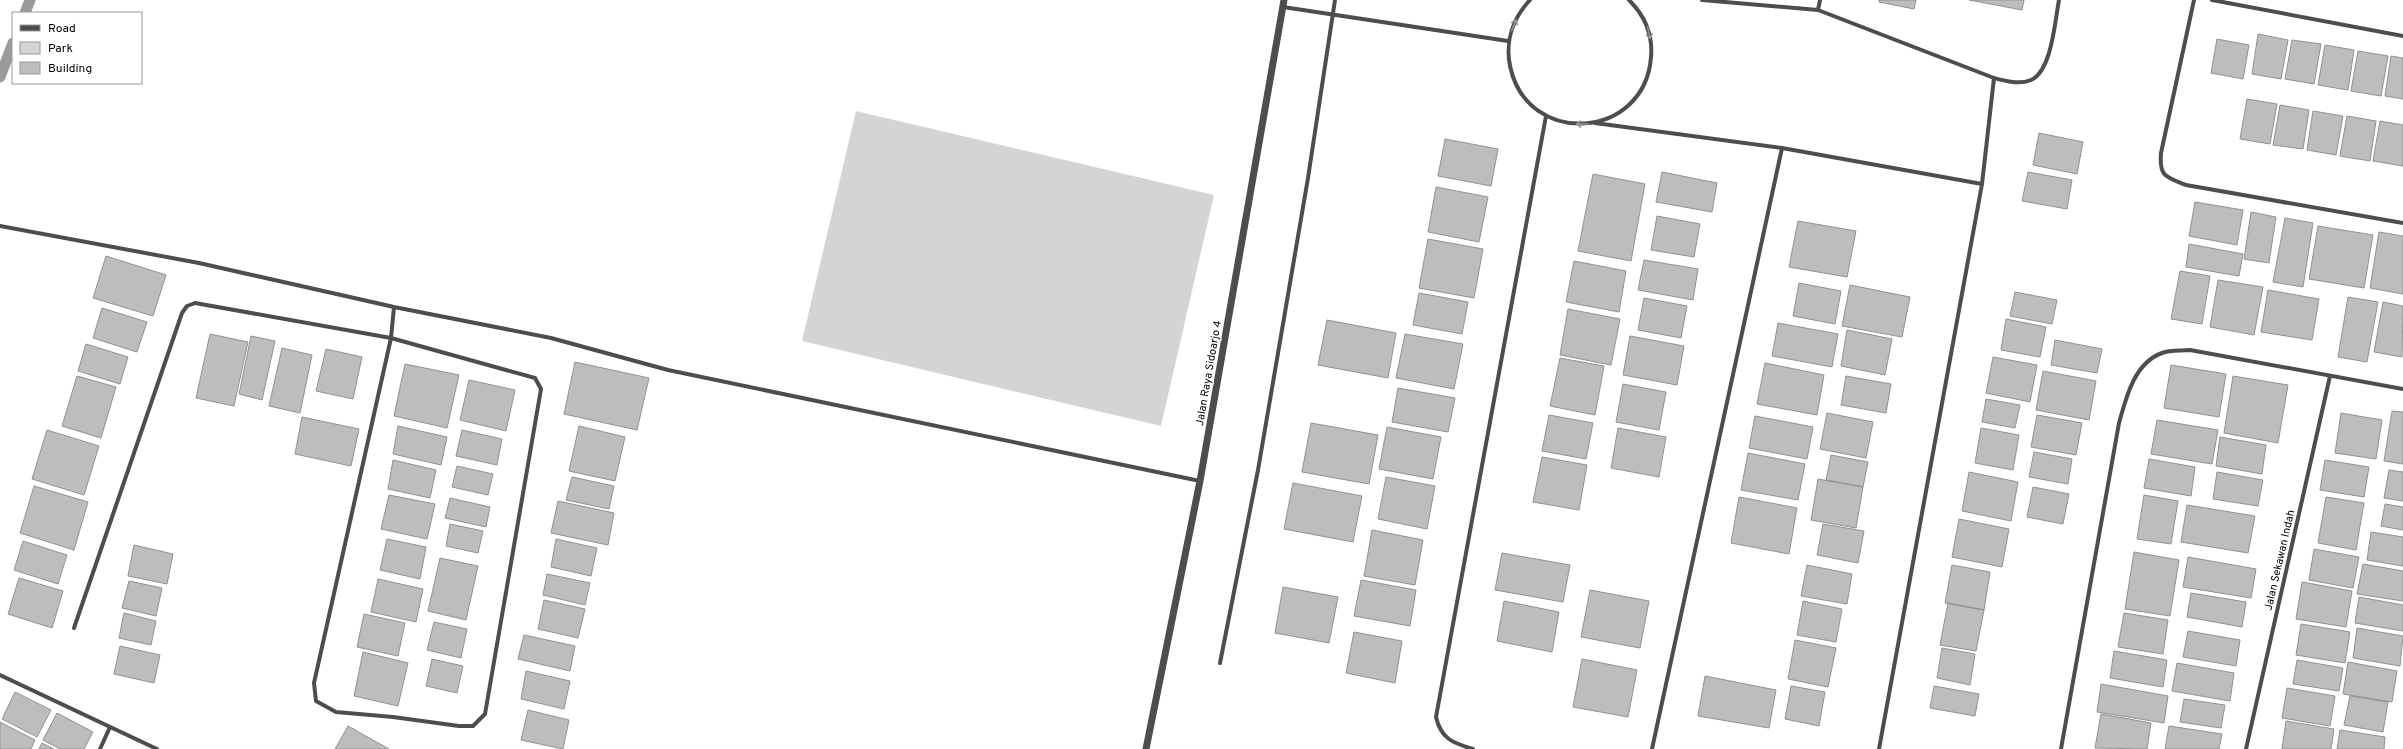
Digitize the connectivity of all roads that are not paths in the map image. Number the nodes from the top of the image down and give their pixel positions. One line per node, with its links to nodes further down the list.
1 (1335, 0): 11 (street)
2 (1530, 0): 13 (street, one-way to 2)
3 (1629, 0): 16 (street, one-way to 16)
4 (1702, 0): 10 (street)
5 (1820, 0): 10 (street)
6 (2059, 0): 14 (street)
7 (2194, 0): 19 (street)
8 (2212, 0): 12 (street)
9 (1284, 4): 11 (street); 25 (street, Jalan Raya Sidoarjo 4)
10 (1818, 10): 14 (street)
11 (1332, 14): 13 (street); 27 (street)
12 (2403, 36)
13 (1508, 41): 15 (street)
14 (1994, 78): 18 (street)
15 (1546, 116): 16 (street, one-way to 15); 33 (street)
16 (1595, 123): 17 (street)
17 (1782, 148): 18 (street); 34 (street)
18 (1982, 184): 35 (street)
19 (2403, 223)
20 (0, 226): 21 (street)
21 (394, 306): 22 (street); 25 (street)
22 (391, 338): 22 (street); 26 (street)
23 (2330, 376): 24 (street); 36 (street); 37 (street, Jalan Sekawan Indah)
24 (2403, 389)
25 (1200, 481): 32 (street, Jalan Raya Sidoarjo 4)
26 (74, 628)
27 (1220, 663)
28 (0, 675): 29 (street)
29 (110, 727): 30 (street); 31 (street)
30 (100, 749)
31 (157, 749)
32 (1146, 749)
33 (1473, 749)
34 (1652, 749)
35 (1879, 749)
36 (2061, 749)
37 (2246, 749)

